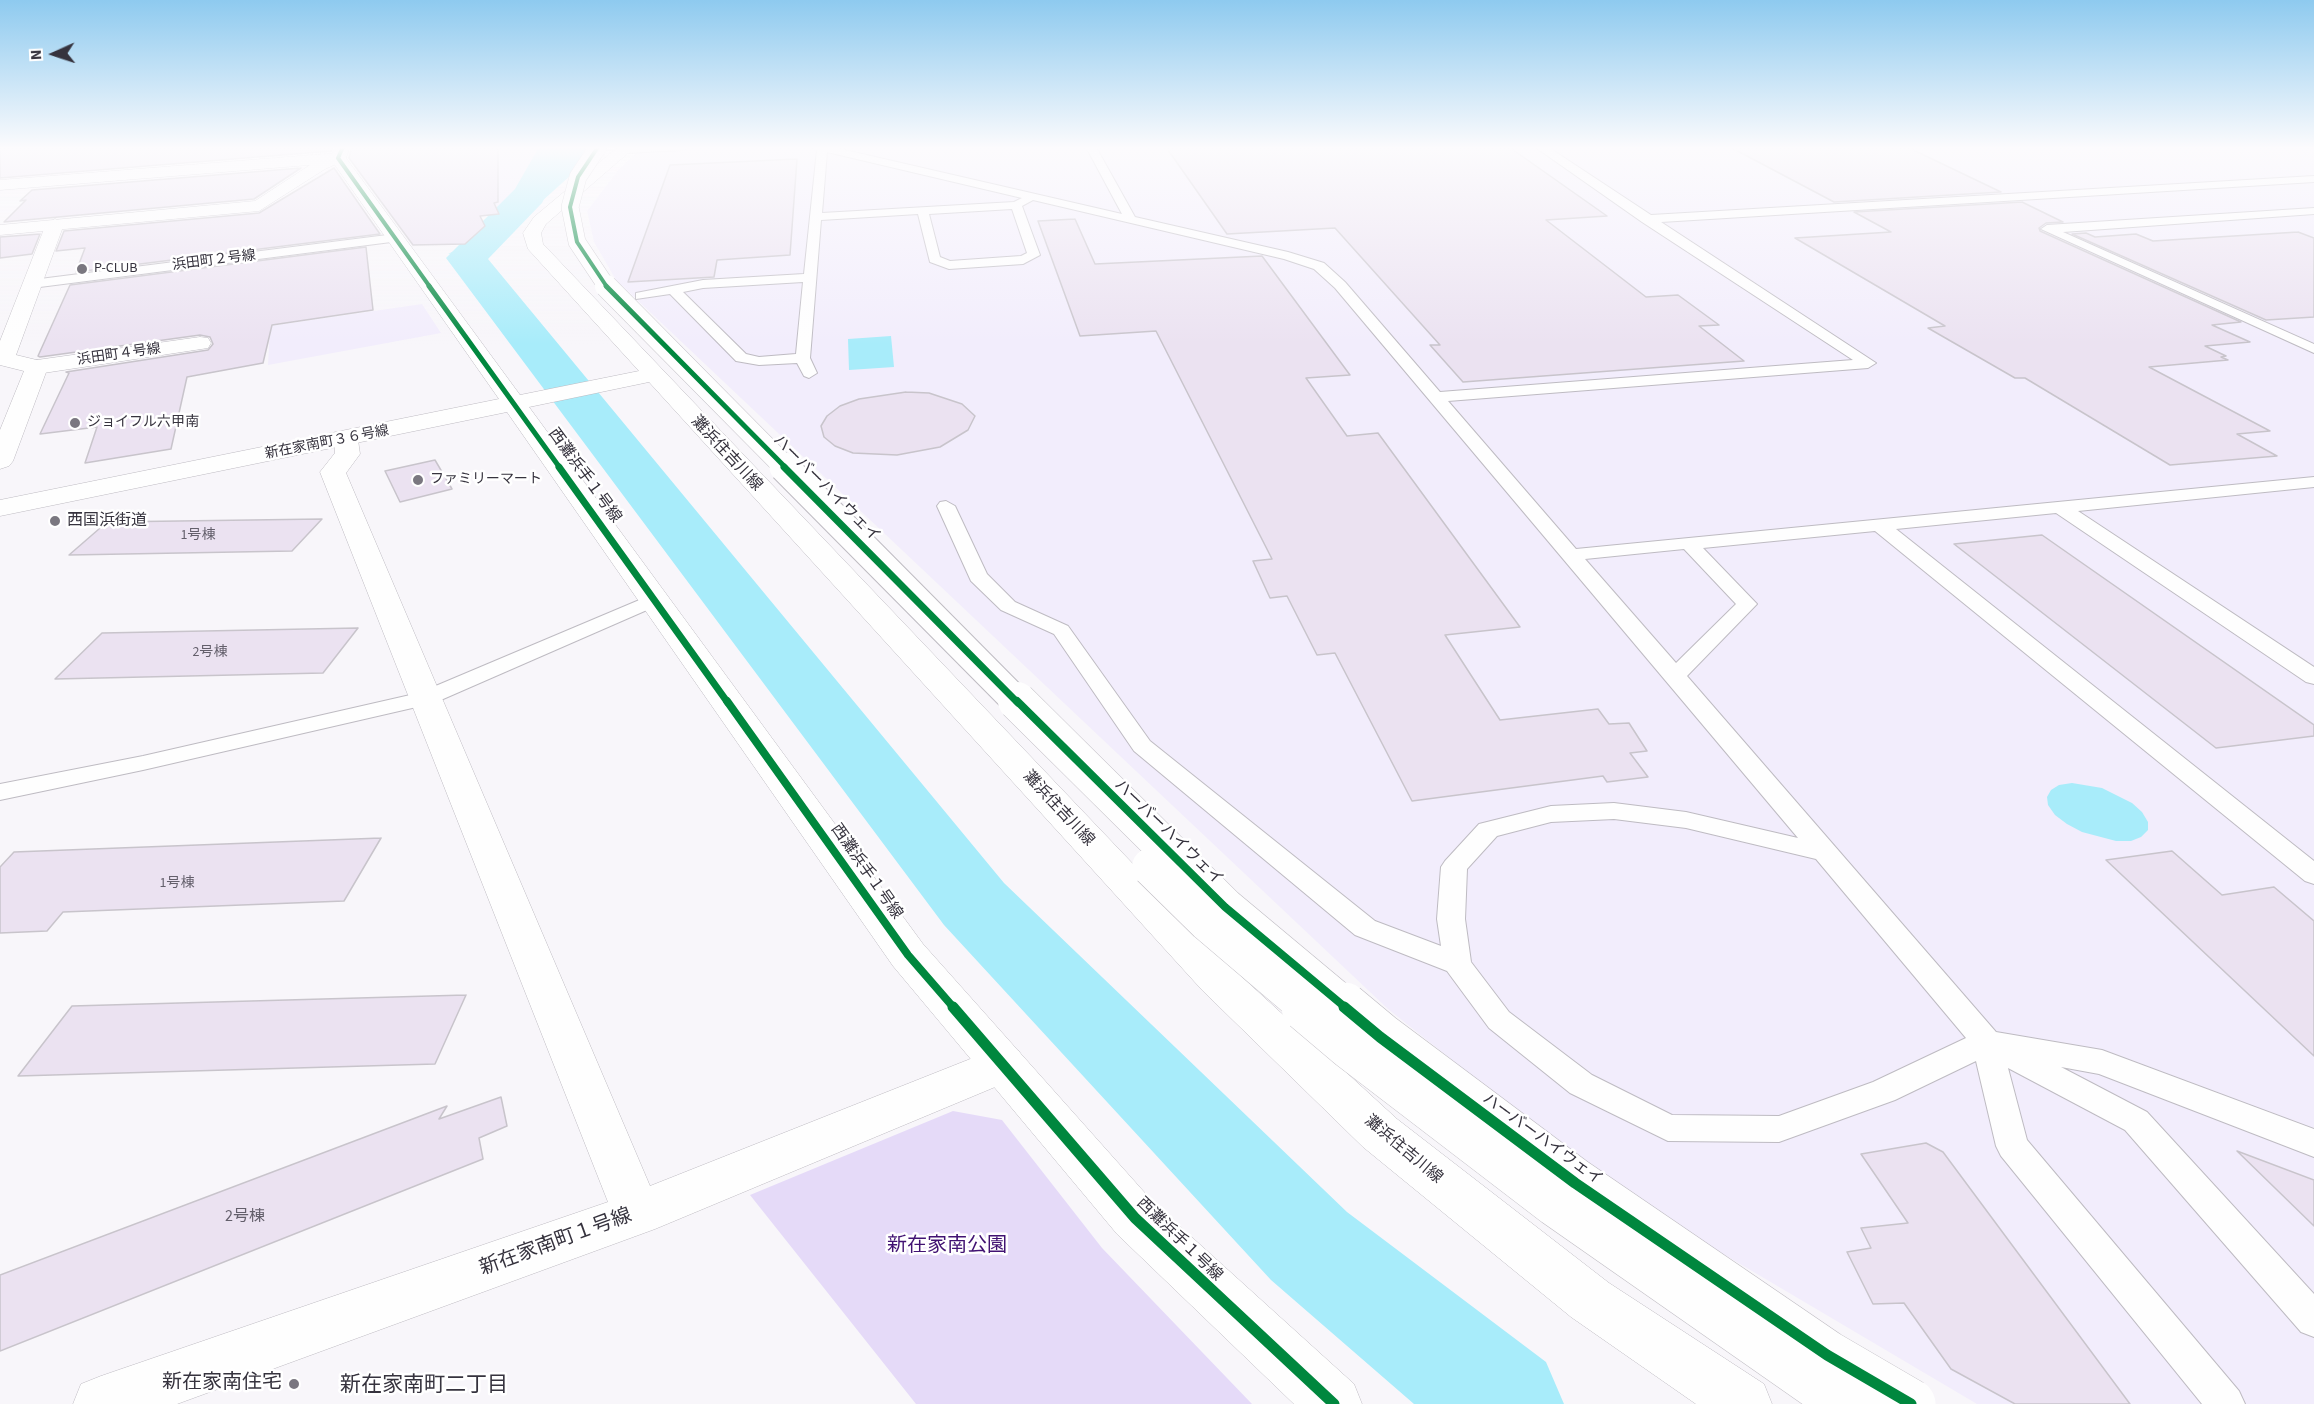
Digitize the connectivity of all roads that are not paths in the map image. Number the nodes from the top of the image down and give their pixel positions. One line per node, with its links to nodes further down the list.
1 (143, 213): 15 (street)
2 (379, 213): 20 (street, 西灘浜手１号線)
3 (549, 213): 31 (street, 灘浜住吉川線)
4 (554, 213): 59 (street, ハーバーハイウェイ, bridge)
5 (571, 213): 60 (street, ハーバーハイウェイ, bridge)
6 (816, 213): 16 (lane)
7 (896, 213): 16 (lane)
8 (923, 213): 9 (lane)
9 (1026, 213)
10 (1089, 213): 18 (lane)
11 (1127, 213): 18 (lane)
12 (1636, 213): 17 (lane)
13 (1754, 213): 17 (lane)
14 (2291, 213): 26 (lane)
15 (63, 217): 19 (street); 22 (street)
16 (816, 217): 21 (lane)
17 (1646, 219): 32 (lane)
18 (1131, 220): 32 (lane)
19 (0, 230)
20 (395, 237): 22 (lane, 浜田町２号線); 33 (street, 西灘浜手１号線)
21 (812, 278): 23 (lane); 27 (lane)
22 (32, 284): 28 (street)
23 (674, 290): 24 (lane); 27 (lane)
24 (641, 296)
25 (200, 343): 29 (street, 浜田町４号線)
26 (2314, 349)
27 (803, 358): 30 (lane)
28 (2, 359): 29 (street)
29 (38, 367): 35 (street)
30 (809, 373)
31 (652, 375): 33 (street, 新在家南町３６号線); 58 (street, 灘浜住吉川線)
32 (1433, 397): 42 (lane)
33 (516, 405): 34 (street, 新在家南町３６号線); 43 (street, 西灘浜手１号線)
34 (346, 440): 39 (street, 新在家南町３６号線); 46 (street)
35 (0, 461)
36 (2314, 482): 38 (lane)
37 (946, 506): 50 (lane)
38 (2060, 507): 40 (lane); 45 (lane)
39 (0, 508)
40 (1880, 525): 41 (lane); 49 (lane)
41 (1688, 543): 42 (lane); 44 (lane)
42 (1569, 555): 44 (lane)
43 (656, 599): 46 (lane); 52 (street, 西灘浜手１号線)
44 (1674, 677): 48 (lane)
45 (2314, 677)
46 (426, 698): 47 (lane); 54 (street)
47 (0, 792)
48 (1826, 853): 50 (lane); 51 (lane)
49 (2314, 875)
50 (1457, 964): 51 (lane)
51 (1987, 1041): 53 (lane); 55 (lane); 61 (lane)
52 (1003, 1064): 54 (street, 新在家南町１号線); 57 (street, 西灘浜手１号線)
53 (2314, 1143)
54 (637, 1214): 56 (street, 新在家南町１号線)
55 (2314, 1320)
56 (101, 1404)
57 (1334, 1404)
58 (1744, 1404)
59 (1850, 1404)
60 (1911, 1404)
61 (2226, 1404)

